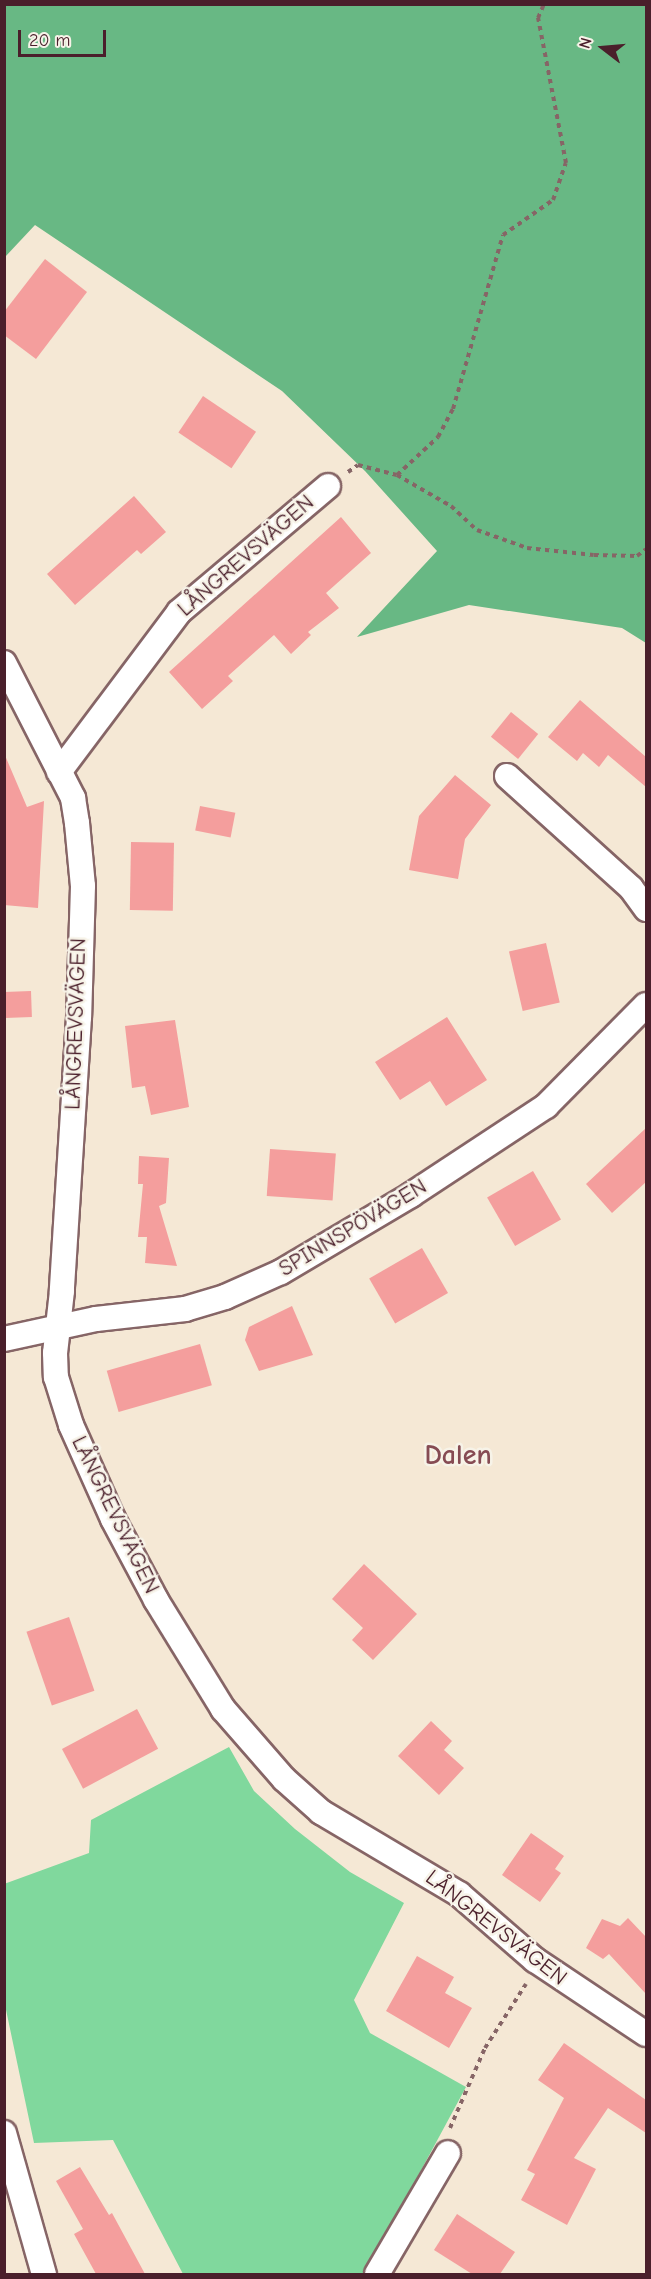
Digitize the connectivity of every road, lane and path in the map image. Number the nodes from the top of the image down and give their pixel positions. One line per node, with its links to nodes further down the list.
1 (544, 4): 2 (path)
2 (397, 475): 3 (path); 4 (path)
3 (328, 486): 6 (street, LÅNGREVSVÄGEN)
4 (646, 549)
5 (4, 663): 6 (street, LÅNGREVSVÄGEN)
6 (59, 772): 10 (street, LÅNGREVSVÄGEN)
7 (507, 776): 8 (street)
8 (646, 909)
9 (646, 1005): 10 (street, SPINNSPÖVÄGEN)
10 (57, 1326): 11 (street, SPINNSPÖVÄGEN); 12 (street, LÅNGREVSVÄGEN)
11 (4, 1339)
12 (540, 1964): 13 (street, LÅNGREVSVÄGEN); 15 (path)
13 (646, 2034)
14 (4, 2133): 16 (street)
15 (448, 2152): 18 (street)
16 (9, 2176): 17 (street)
17 (44, 2274)
18 (377, 2274)

